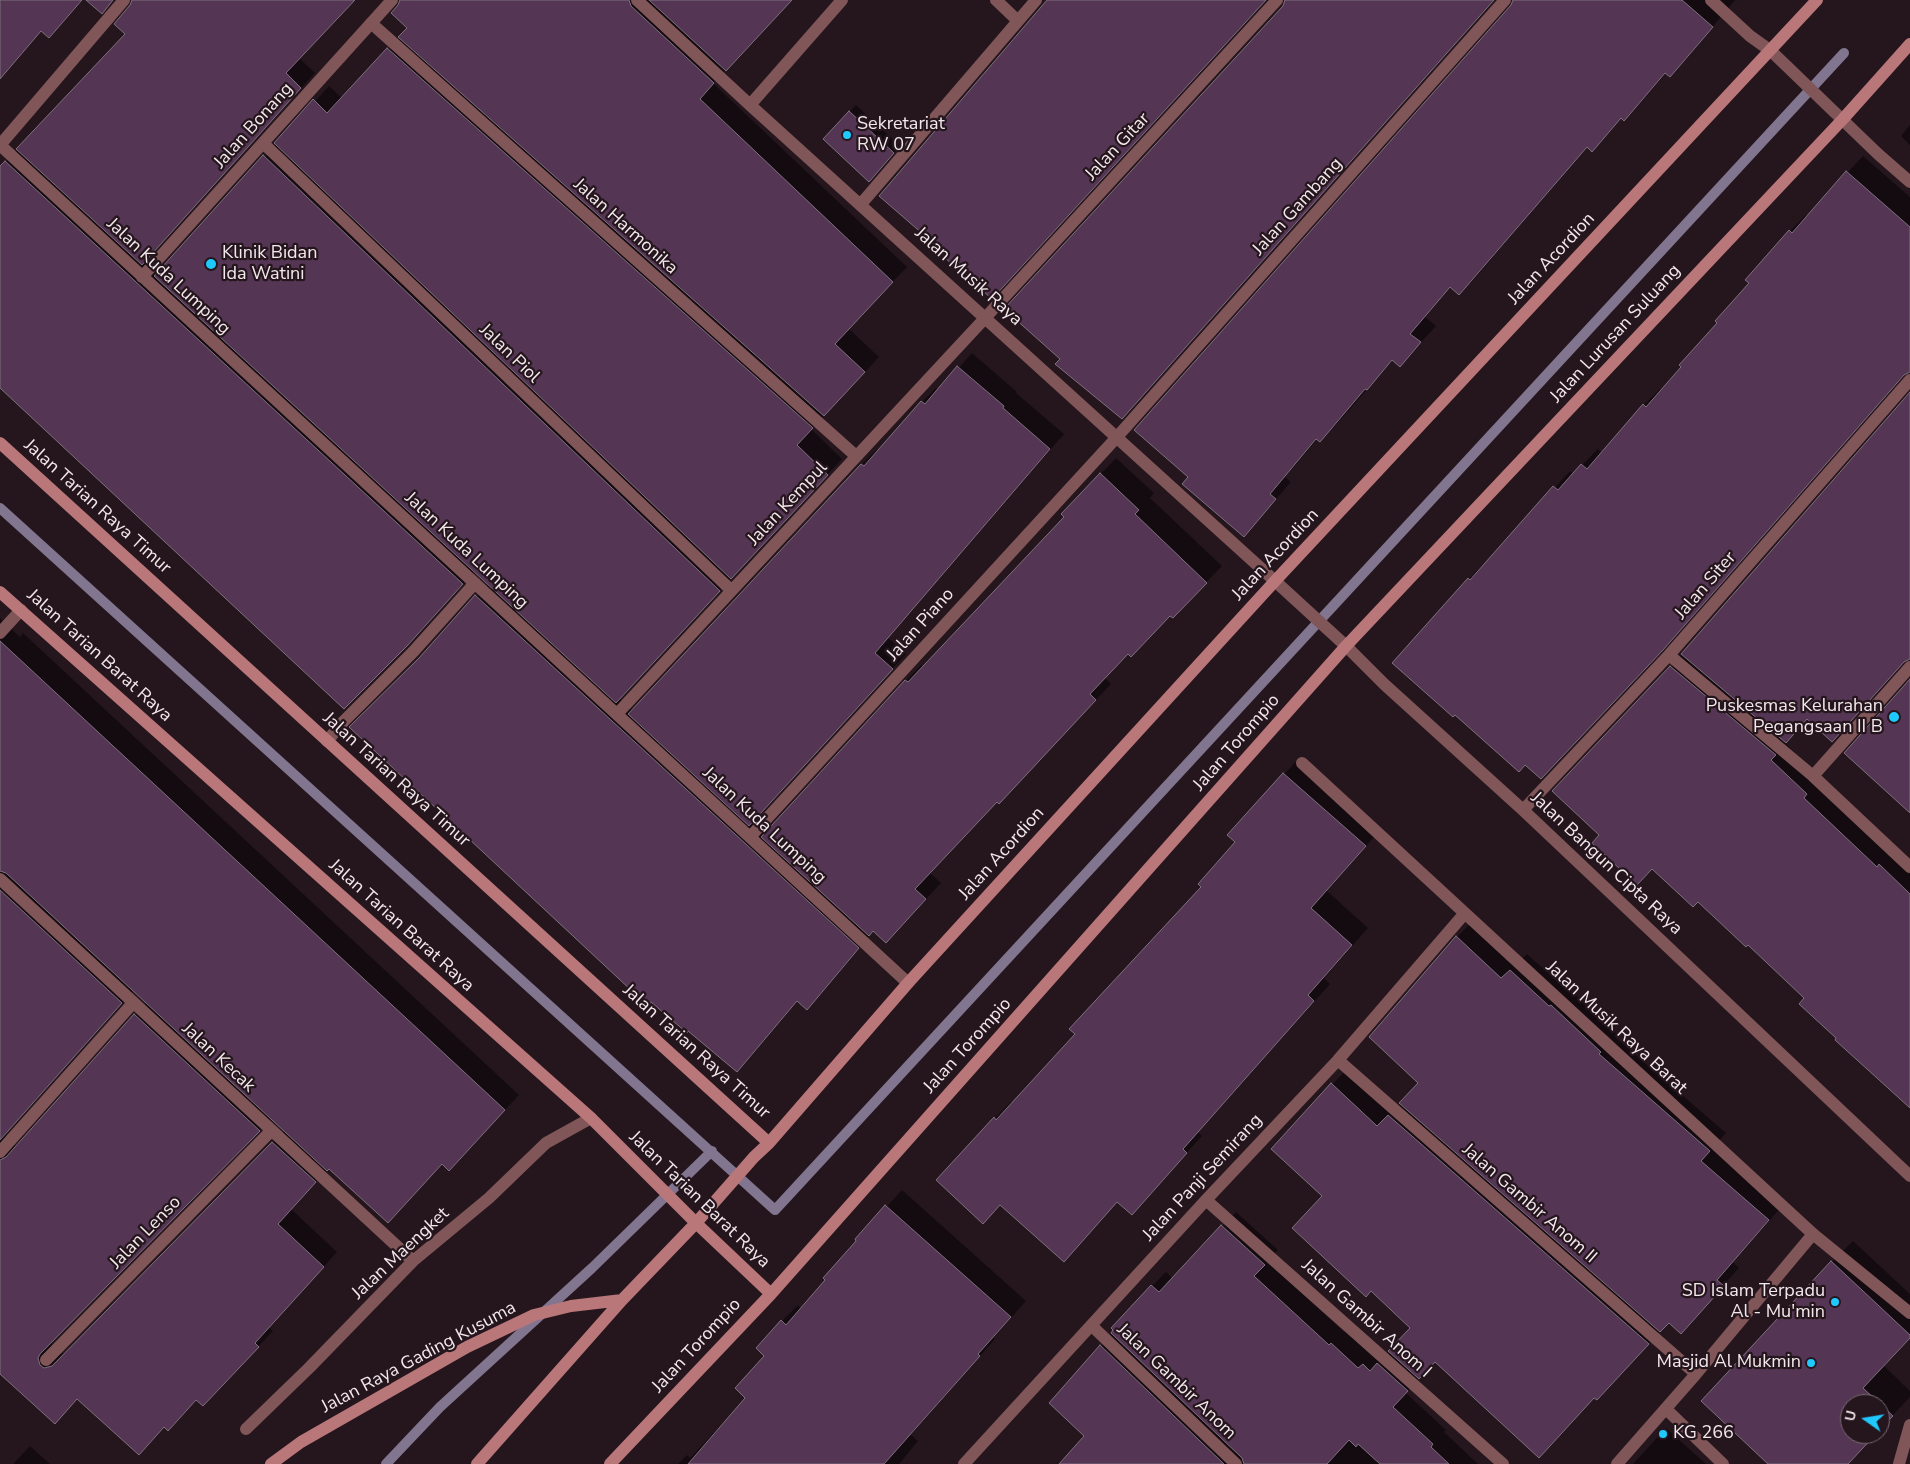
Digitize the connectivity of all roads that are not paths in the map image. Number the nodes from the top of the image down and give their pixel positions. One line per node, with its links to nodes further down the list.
1 (124, 0): 18 (street)
2 (392, 0): 12 (street, Jalan Bonang)
3 (637, 0): 15 (street, Jalan Musik Raya)
4 (842, 0): 15 (street)
5 (996, 0): 11 (street)
6 (1036, 0): 11 (street)
7 (1277, 0): 22 (street, Jalan Gitar)
8 (1505, 0): 24 (street, Jalan Gambang)
9 (1711, 0): 14 (street)
10 (1817, 0): 14 (street, Jalan Acordion)
11 (1018, 21): 20 (street)
12 (372, 23): 17 (street, Jalan Bonang); 26 (street, Jalan Harmonika)
13 (1910, 44): 16 (street, Jalan Lurusan Suluang)
14 (1770, 51): 16 (street); 28 (street, Jalan Acordion)
15 (750, 104): 20 (street, Jalan Musik Raya)
16 (1843, 119): 19 (street); 33 (street, Jalan Lurusan Suluang)
17 (263, 143): 21 (street, Jalan Bonang); 29 (street, Jalan Piol)
18 (0, 145): 21 (street, Jalan Kuda Lumping)
19 (1910, 182)
20 (861, 204): 22 (street, Jalan Musik Raya)
21 (142, 276): 27 (street, Jalan Kuda Lumping)
22 (986, 317): 24 (street, Jalan Musik Raya); 26 (street, Jalan Kempul)
23 (1910, 380): 34 (street, Jalan Siter)
24 (1117, 436): 28 (street, Jalan Musik Raya); 41 (street, Jalan Piano)
25 (0, 443): 37 (street, Jalan Tarian Raya Timur)
26 (856, 456): 29 (street, Jalan Kempul)
27 (475, 583): 36 (street, Jalan Kuda Lumping); 37 (street)
28 (1280, 585): 33 (street, Jalan Bangun Cipta Raya); 45 (street, Jalan Acordion)
29 (732, 590): 36 (street, Jalan Kempul)
30 (0, 592): 31 (street, Jalan Tarian Barat Raya)
31 (21, 610): 32 (street); 48 (street, Jalan Tarian Barat Raya)
32 (0, 633)
33 (1346, 646): 40 (street, Jalan Bangun Cipta Raya); 57 (street, Jalan Torompio)
34 (1669, 655): 39 (street); 40 (street, Jalan Siter)
35 (1910, 667): 39 (street)
36 (616, 714): 41 (street, Jalan Kuda Lumping)
37 (327, 741): 50 (street, Jalan Tarian Raya Timur)
38 (1302, 764): 44 (street, Jalan Musik Raya Barat)
39 (1813, 776): 42 (street)
40 (1523, 810): 52 (street, Jalan Bangun Cipta Raya)
41 (750, 837): 45 (street, Jalan Kuda Lumping)
42 (1910, 867)
43 (2, 885): 46 (street, Jalan Kecak)
44 (1465, 913): 47 (street, Jalan Panji Semirang); 55 (street, Jalan Musik Raya Barat)
45 (908, 983): 50 (street, Jalan Acordion)
46 (133, 1003): 49 (street, Jalan Kecak); 51 (street)
47 (1338, 1060): 53 (street, Jalan Panji Semirang); 62 (street, Jalan Gambir Anom II)
48 (591, 1118): 54 (street, Jalan Tarian Barat Raya); 56 (street, Jalan Maengket)
49 (271, 1131): 56 (street, Jalan Kecak); 61 (street, Jalan Lenso)
50 (769, 1142): 54 (street)
51 (0, 1152)
52 (1910, 1176)
53 (1206, 1200): 60 (street, Jalan Panji Semirang); 71 (street, Jalan Gambir Anom I)
54 (696, 1224): 57 (street, Jalan Tarian Barat Raya); 58 (street)
55 (1813, 1234): 59 (street, Jalan Musik Raya Barat); 62 (street)
56 (413, 1262): 65 (street, Jalan Maengket)
57 (771, 1294): 68 (street, Jalan Torompio)
58 (622, 1300): 66 (street, Jalan Raya Gading Kusuma); 67 (street)
59 (1910, 1313)
60 (1092, 1326): 69 (street, Jalan Panji Semirang); 70 (street, Jalan Gambir Anom)
61 (46, 1360)
62 (1696, 1374): 63 (street)
63 (1666, 1409): 72 (street); 73 (street)
64 (1910, 1425): 74 (street)
65 (246, 1429)
66 (271, 1464)
67 (477, 1464)
68 (610, 1464)
69 (964, 1464)
70 (1236, 1464)
71 (1503, 1464)
72 (1617, 1464)
73 (1723, 1464)
74 (1899, 1464)

